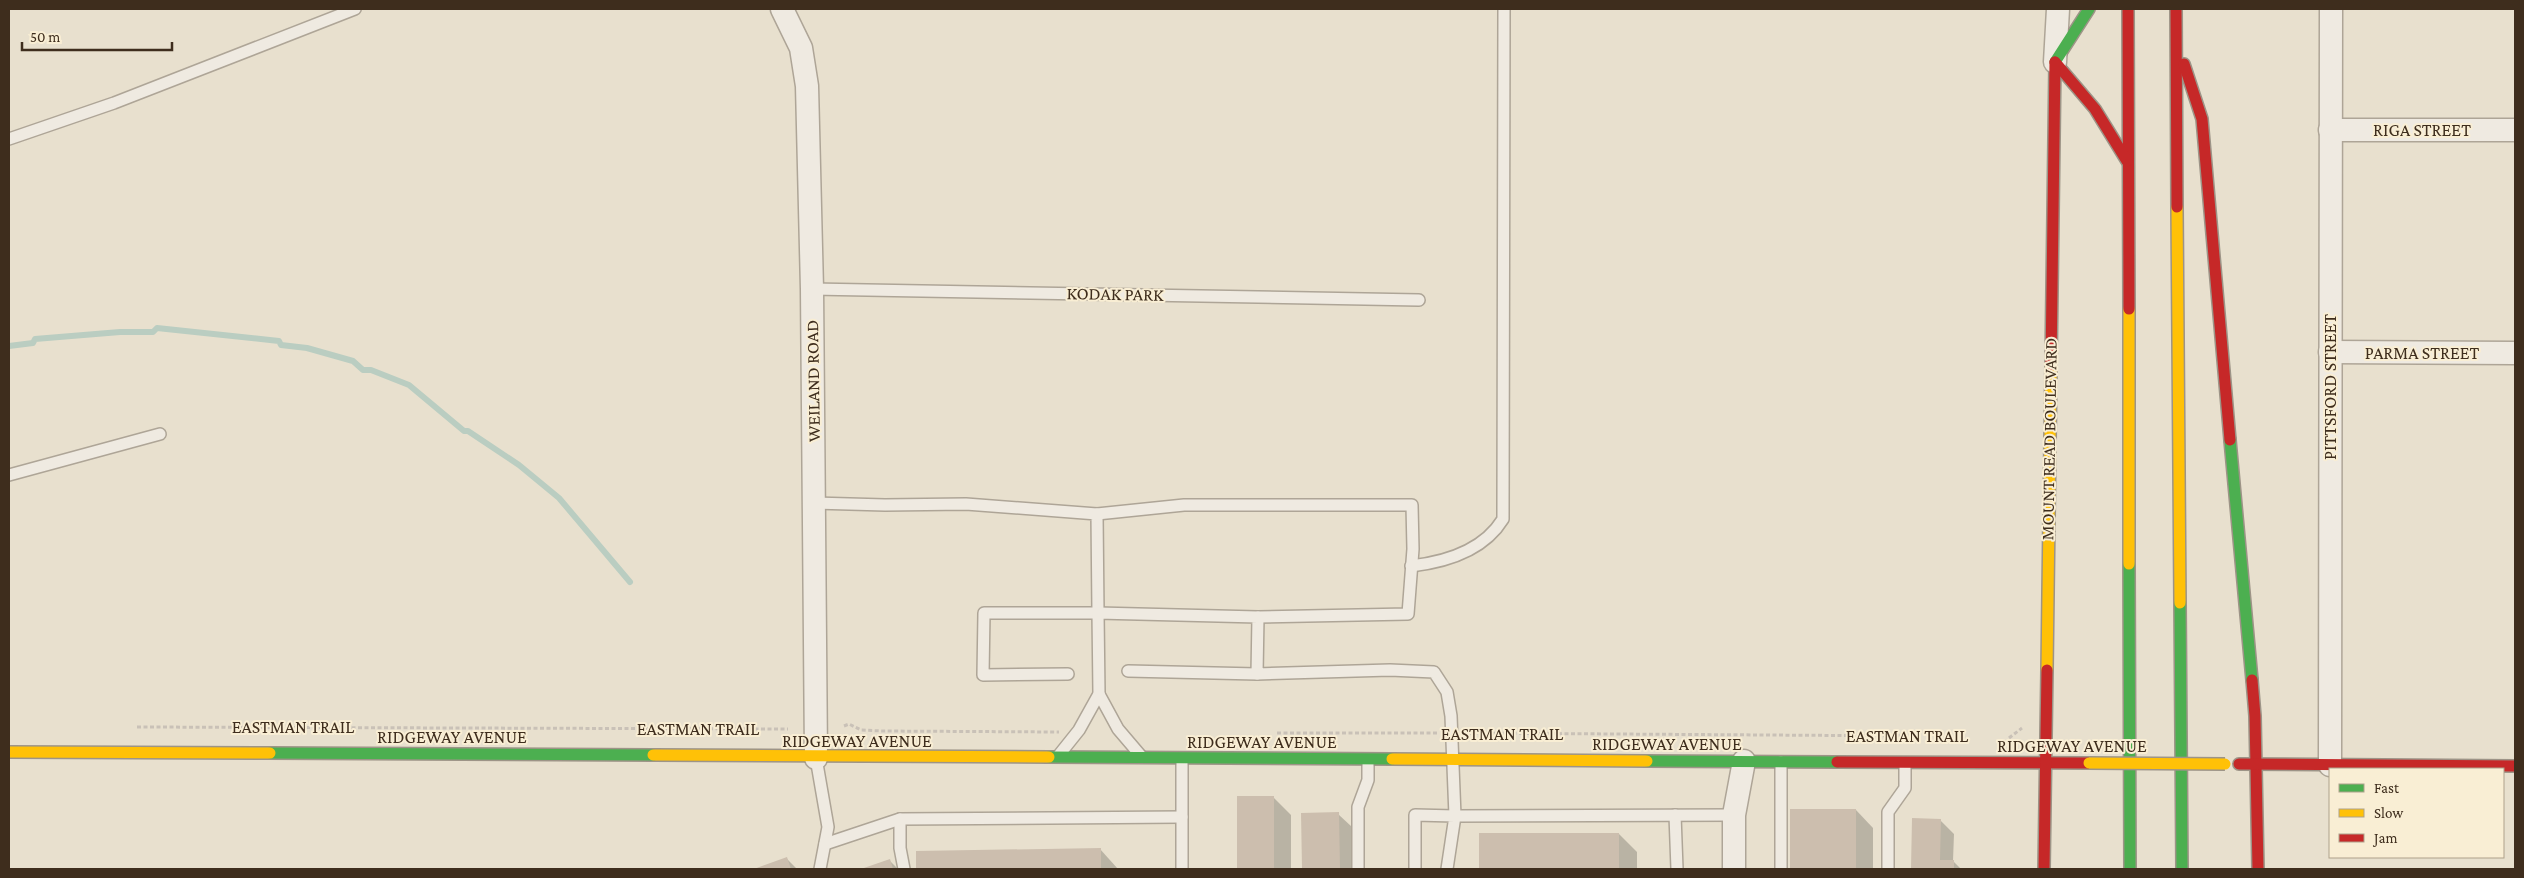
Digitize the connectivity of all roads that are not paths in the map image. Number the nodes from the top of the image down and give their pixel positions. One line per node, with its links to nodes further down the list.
1 (355, 9): 13 (lane)
2 (782, 9): 15 (street, WEILAND ROAD)
3 (1504, 9): 23 (lane)
4 (2058, 9): 10 (street, MOUNT READ BOULEVARD)
5 (2089, 9): 10 (main road)
6 (2128, 9): 14 (main road)
7 (2176, 9): 9 (main road)
8 (2331, 9): 11 (street, PITTSFORD STREET)
9 (2176, 39): 41 (main road); 62 (main road)
10 (2055, 62): 14 (main road); 40 (main road, MOUNT READ BOULEVARD)
11 (2330, 130): 12 (street, RIGA STREET); 17 (street, PITTSFORD STREET)
12 (2515, 130)
13 (9, 139)
14 (2128, 162): 61 (main road)
15 (812, 289): 16 (lane, KODAK PARK); 21 (street, WEILAND ROAD)
16 (1419, 300)
17 (2330, 352): 18 (street, PARMA STREET); 42 (street, PITTSFORD STREET)
18 (2515, 353)
19 (160, 434): 20 (lane)
20 (9, 475)
21 (814, 503): 22 (lane); 31 (street, WEILAND ROAD)
22 (1097, 514): 23 (lane); 24 (lane)
23 (1411, 566): 25 (lane)
24 (1098, 612): 25 (lane); 27 (lane); 29 (lane)
25 (1258, 617): 28 (lane)
26 (1128, 670): 28 (lane)
27 (1068, 674)
28 (1257, 674): 36 (lane)
29 (1099, 694): 32 (lane); 33 (lane)
30 (9, 752): 31 (main road, RIDGEWAY AVENUE)
31 (816, 758): 32 (main road, RIDGEWAY AVENUE); 49 (lane)
32 (1055, 759): 33 (main road, RIDGEWAY AVENUE)
33 (1143, 759): 34 (main road, RIDGEWAY AVENUE)
34 (1182, 760): 35 (main road, RIDGEWAY AVENUE); 47 (lane)
35 (1368, 760): 36 (main road, RIDGEWAY AVENUE); 53 (lane)
36 (1452, 760): 37 (main road, RIDGEWAY AVENUE); 46 (lane)
37 (1744, 762): 38 (main road, RIDGEWAY AVENUE); 45 (street)
38 (1781, 762): 39 (main road, RIDGEWAY AVENUE); 58 (lane)
39 (1905, 763): 40 (main road, RIDGEWAY AVENUE); 59 (lane)
40 (2045, 764): 41 (main road, RIDGEWAY AVENUE, bridge); 60 (main road, MOUNT READ BOULEVARD)
41 (2257, 764): 42 (main road, RIDGEWAY AVENUE); 63 (main road)
42 (2330, 765): 43 (main road, RIDGEWAY AVENUE)
43 (2515, 766)
44 (1675, 815): 45 (lane); 46 (lane); 56 (lane)
45 (1734, 815): 57 (street)
46 (1455, 816): 54 (lane); 55 (lane)
47 (1182, 818): 48 (lane); 52 (lane)
48 (900, 819): 49 (lane); 51 (lane)
49 (825, 844): 50 (lane)
50 (820, 869)
51 (904, 869)
52 (1182, 869)
53 (1358, 869)
54 (1415, 869)
55 (1447, 869)
56 (1677, 869)
57 (1734, 869)
58 (1781, 869)
59 (1888, 869)
60 (2044, 869)
61 (2130, 869)
62 (2182, 869)
63 (2258, 869)

